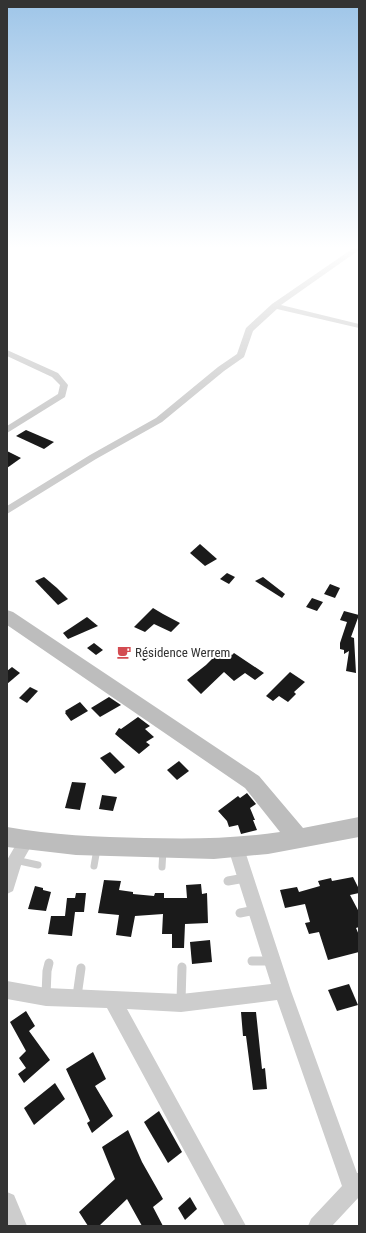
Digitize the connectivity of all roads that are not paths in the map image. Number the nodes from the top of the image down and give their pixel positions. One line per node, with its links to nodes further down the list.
1 (275, 306): 2 (street); 5 (street)
2 (359, 326)
3 (7, 352): 4 (street)
4 (7, 430)
5 (7, 512)
6 (7, 616): 9 (street)
7 (359, 827): 9 (street)
8 (16, 839): 10 (street); 11 (street)
9 (299, 839): 10 (street)
10 (236, 848): 13 (street)
11 (15, 860): 12 (lane); 15 (street)
12 (38, 865)
13 (245, 878): 14 (lane); 17 (street)
14 (228, 881)
15 (7, 886)
16 (252, 961): 17 (lane)
17 (272, 961): 22 (street)
18 (49, 964): 23 (lane)
19 (182, 967): 26 (lane)
20 (81, 968): 24 (lane)
21 (7, 990): 23 (street)
22 (282, 992): 26 (street); 27 (street)
23 (46, 996): 24 (street)
24 (77, 998): 25 (street)
25 (112, 1000): 26 (street); 30 (street)
26 (181, 1002)
27 (356, 1186): 31 (street)
28 (7, 1202): 29 (street)
29 (13, 1224)
30 (236, 1226)
31 (318, 1226)

